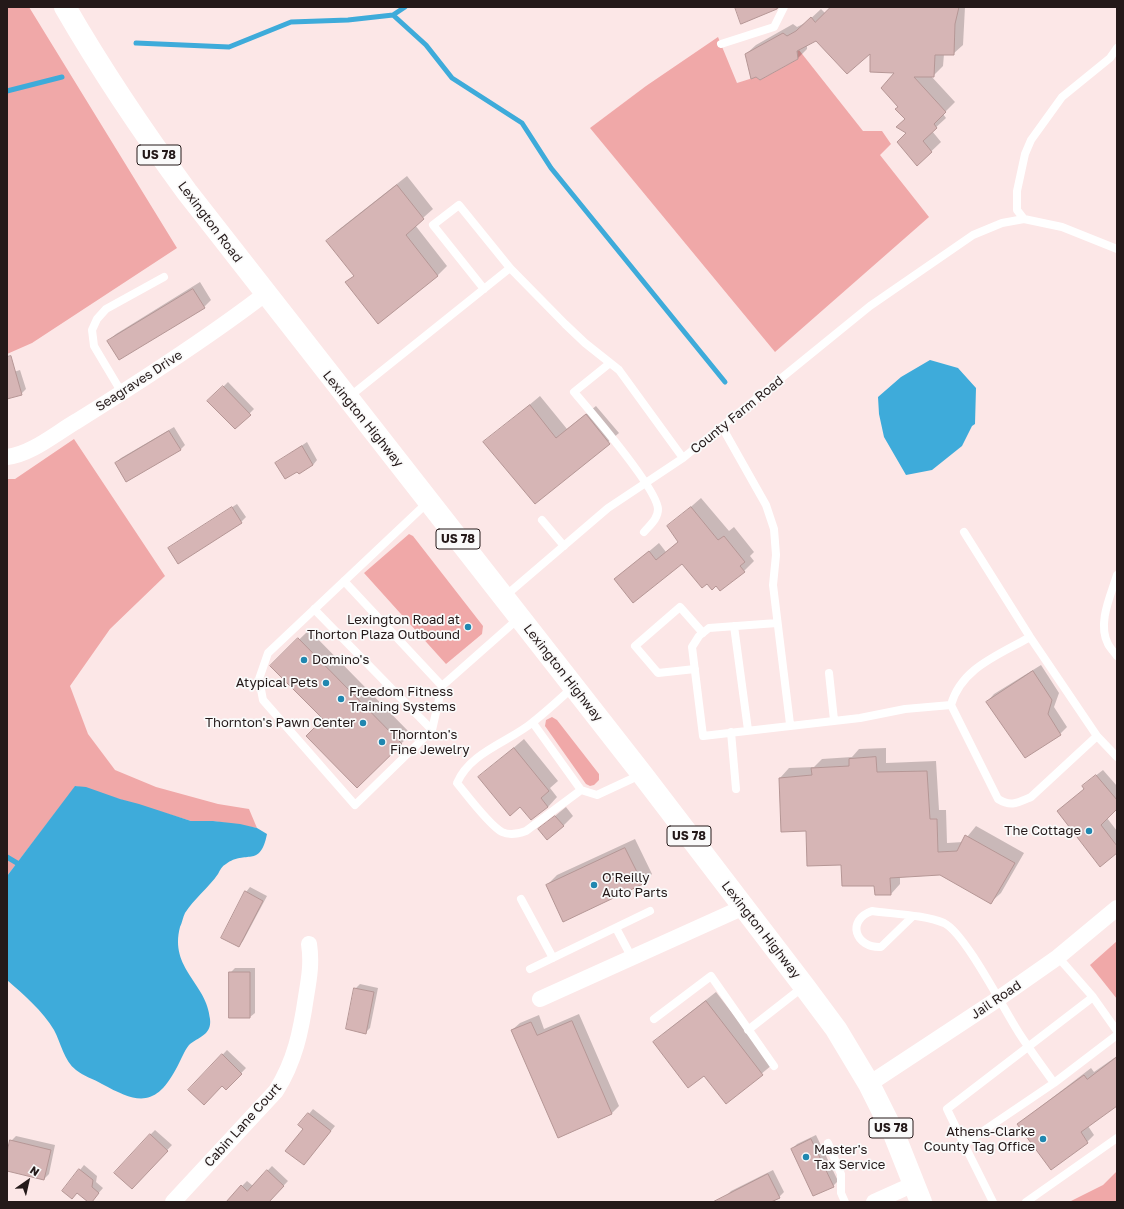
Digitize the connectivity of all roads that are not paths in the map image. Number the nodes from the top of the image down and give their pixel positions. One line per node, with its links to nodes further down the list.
1 (65, 7): 11 (highway, Lexington Road / US 78)
2 (784, 7): 3 (lane)
3 (721, 44)
4 (1117, 48): 5 (lane)
5 (1114, 59): 6 (lane)
6 (1024, 219): 7 (lane); 15 (lane, County Farm Road)
7 (1117, 249)
8 (510, 268): 10 (lane); 10 (lane); 12 (lane)
9 (164, 277): 13 (lane)
10 (484, 289): 14 (lane)
11 (265, 294): 13 (street, Seagraves Drive); 14 (highway, Lexington Highway / US 78)
12 (610, 363): 17 (lane); 18 (lane)
13 (122, 393): 16 (street, Seagraves Drive)
14 (347, 399): 19 (highway, Lexington Highway / US 78)
15 (722, 427): 17 (lane, County Farm Road); 29 (lane)
16 (7, 457)
17 (683, 458): 18 (lane, County Farm Road)
18 (648, 484): 21 (lane); 23 (lane, County Farm Road)
19 (428, 501): 25 (lane); 26 (highway, Lexington Highway / US 78)
20 (542, 520): 23 (lane)
21 (644, 532)
22 (964, 532): 32 (lane)
23 (564, 546): 26 (lane, County Farm Road)
24 (1117, 575): 33 (lane)
25 (344, 581): 27 (lane); 36 (lane)
26 (503, 598): 28 (highway, Lexington Highway / US 78)
27 (314, 609): 42 (lane); 42 (lane)
28 (520, 618): 36 (lane); 37 (highway, Lexington Highway / US 78)
29 (777, 623): 30 (lane); 41 (lane)
30 (734, 626): 31 (lane); 43 (lane)
31 (703, 633): 34 (lane); 34 (lane)
32 (1030, 637): 38 (lane); 45 (lane)
33 (1117, 656)
34 (695, 669): 44 (lane)
35 (830, 673): 39 (lane)
36 (442, 686): 42 (lane)
37 (574, 686): 40 (lane); 47 (highway, Lexington Highway / US 78)
38 (951, 704): 39 (lane); 45 (lane)
39 (834, 720): 41 (lane)
40 (533, 723): 49 (lane); 49 (lane)
41 (790, 724): 43 (lane)
42 (432, 730)
43 (748, 730): 44 (lane)
44 (731, 732): 48 (lane)
45 (1097, 736): 46 (lane)
46 (1117, 757)
47 (642, 774): 49 (lane); 51 (highway, Lexington Highway / US 78)
48 (736, 789)
49 (581, 790)
50 (521, 899): 58 (lane)
51 (744, 907): 59 (street); 61 (highway, Lexington Highway / US 78)
52 (1117, 908): 57 (street, Jail Road)
53 (650, 911): 55 (lane)
54 (912, 917): 54 (lane); 64 (lane)
55 (616, 928): 58 (lane); 59 (lane)
56 (309, 944): 77 (street, Cabin Lane Court)
57 (1058, 957): 62 (lane); 64 (street, Jail Road)
58 (553, 958): 60 (lane)
59 (632, 958): 63 (street)
60 (530, 969)
61 (804, 986): 66 (lane); 72 (highway, Lexington Highway / US 78)
62 (1093, 997): 67 (lane); 69 (lane)
63 (540, 999)
64 (998, 1000): 69 (lane); 72 (street, Jail Road)
65 (654, 1019): 66 (lane)
66 (748, 1030): 70 (lane)
67 (1117, 1031)
68 (1117, 1035): 71 (lane)
69 (1028, 1046): 71 (lane); 75 (lane)
70 (774, 1066)
71 (1054, 1083): 75 (lane)
72 (868, 1084): 76 (highway, US 78)
73 (1117, 1138): 81 (lane)
74 (828, 1143): 78 (lane)
75 (964, 1144): 80 (lane)
76 (918, 1193): 79 (street)
77 (173, 1202)
78 (845, 1202)
79 (874, 1202)
80 (993, 1202)
81 (1026, 1202)

